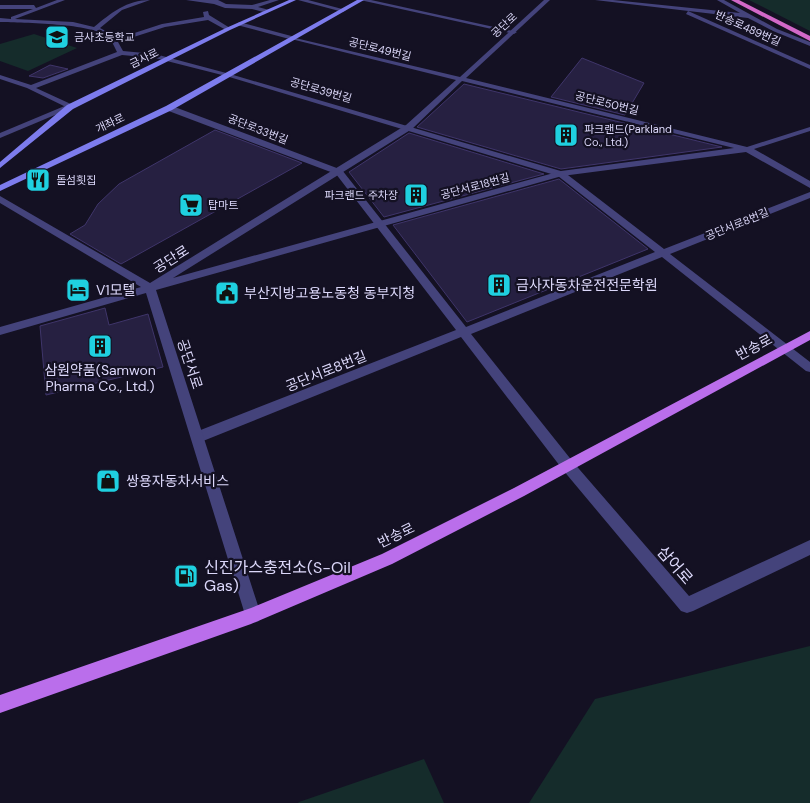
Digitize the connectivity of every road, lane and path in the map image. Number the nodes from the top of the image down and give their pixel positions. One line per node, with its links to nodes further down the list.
1 (62, 0): 17 (street)
2 (147, 0): 18 (street)
3 (188, 0): 15 (street)
4 (254, 0): 16 (street)
5 (276, 0): 16 (street)
6 (293, 0): 24 (main road, 금사로)
7 (301, 0): 23 (street)
8 (362, 0): 23 (main road, 개좌로); 31 (street)
9 (547, 0): 31 (street, 공단로)
10 (598, 0): 22 (street)
11 (720, 0): 25 (street)
12 (734, 0): 34 (highway)
13 (744, 0): 32 (highway)
14 (121, 1): 18 (street)
15 (215, 1): 19 (street)
16 (261, 4): 21 (street)
17 (44, 6): 20 (street); 27 (street)
18 (129, 6): 29 (street)
19 (225, 6): 21 (street); 26 (street)
20 (0, 7)
21 (252, 7): 24 (street)
22 (677, 8): 25 (street); 39 (street, 반송로489번길)
23 (343, 10): 33 (main road, 개좌로)
24 (267, 11): 28 (main road, 금사로)
25 (749, 16): 36 (street)
26 (209, 18): 30 (street); 35 (street, 금사로)
27 (2, 21): 29 (street)
28 (239, 24): 30 (main road, 금사로); 33 (street)
29 (95, 29): 35 (street)
30 (228, 29): 38 (main road, 금사로)
31 (514, 32): 42 (street, 공단로)
32 (810, 33)
33 (293, 38): 40 (main road, 개좌로); 42 (street, 공단로49번길)
34 (810, 39)
35 (113, 42): 37 (street)
36 (810, 44)
37 (121, 52): 38 (street); 43 (street)
38 (169, 59): 40 (street); 44 (main road, 금사로)
39 (810, 67)
40 (228, 75): 45 (main road, 개좌로); 46 (street, 공단로39번길)
41 (0, 77): 43 (street)
42 (462, 79): 46 (street, 공단로); 51 (street, 공단로50번길)
43 (30, 88): 44 (street)
44 (70, 107): 47 (street, 금사로); 49 (main road, 금사로)
45 (169, 108): 53 (street, 공단로33번길); 56 (main road, 개좌로)
46 (409, 127): 53 (street, 공단로); 54 (street)
47 (19, 128): 49 (street); 50 (street, 금사로)
48 (810, 129): 51 (street, 공단서로18번길)
49 (40, 133): 52 (main road, 금사로)
50 (0, 136)
51 (747, 149): 54 (street, 공단서로18번길); 55 (street)
52 (0, 166)
53 (339, 172): 59 (street); 61 (street, 공단로)
54 (561, 174): 59 (street, 공단서로18번길); 60 (street)
55 (810, 185)
56 (0, 188)
57 (810, 196): 60 (street, 공단서로8번길)
58 (0, 199): 61 (street)
59 (380, 224): 61 (street, 공단서로18번길); 63 (street)
60 (664, 253): 63 (street, 공단서로8번길); 65 (street)
61 (150, 288): 62 (street, 공단로); 67 (street, 공단서로)
62 (0, 331)
63 (464, 332): 67 (street, 공단서로8번길); 68 (street)
64 (810, 335): 65 (main road, 반송로)
65 (786, 349): 66 (street, 반송로); 68 (main road, 반송로)
66 (810, 368)
67 (198, 437): 70 (street, 공단서로)
68 (568, 466): 69 (street, 삼어로); 70 (main road, 반송로)
69 (810, 547)
70 (253, 615): 71 (main road, 반송로)
71 (0, 704)

